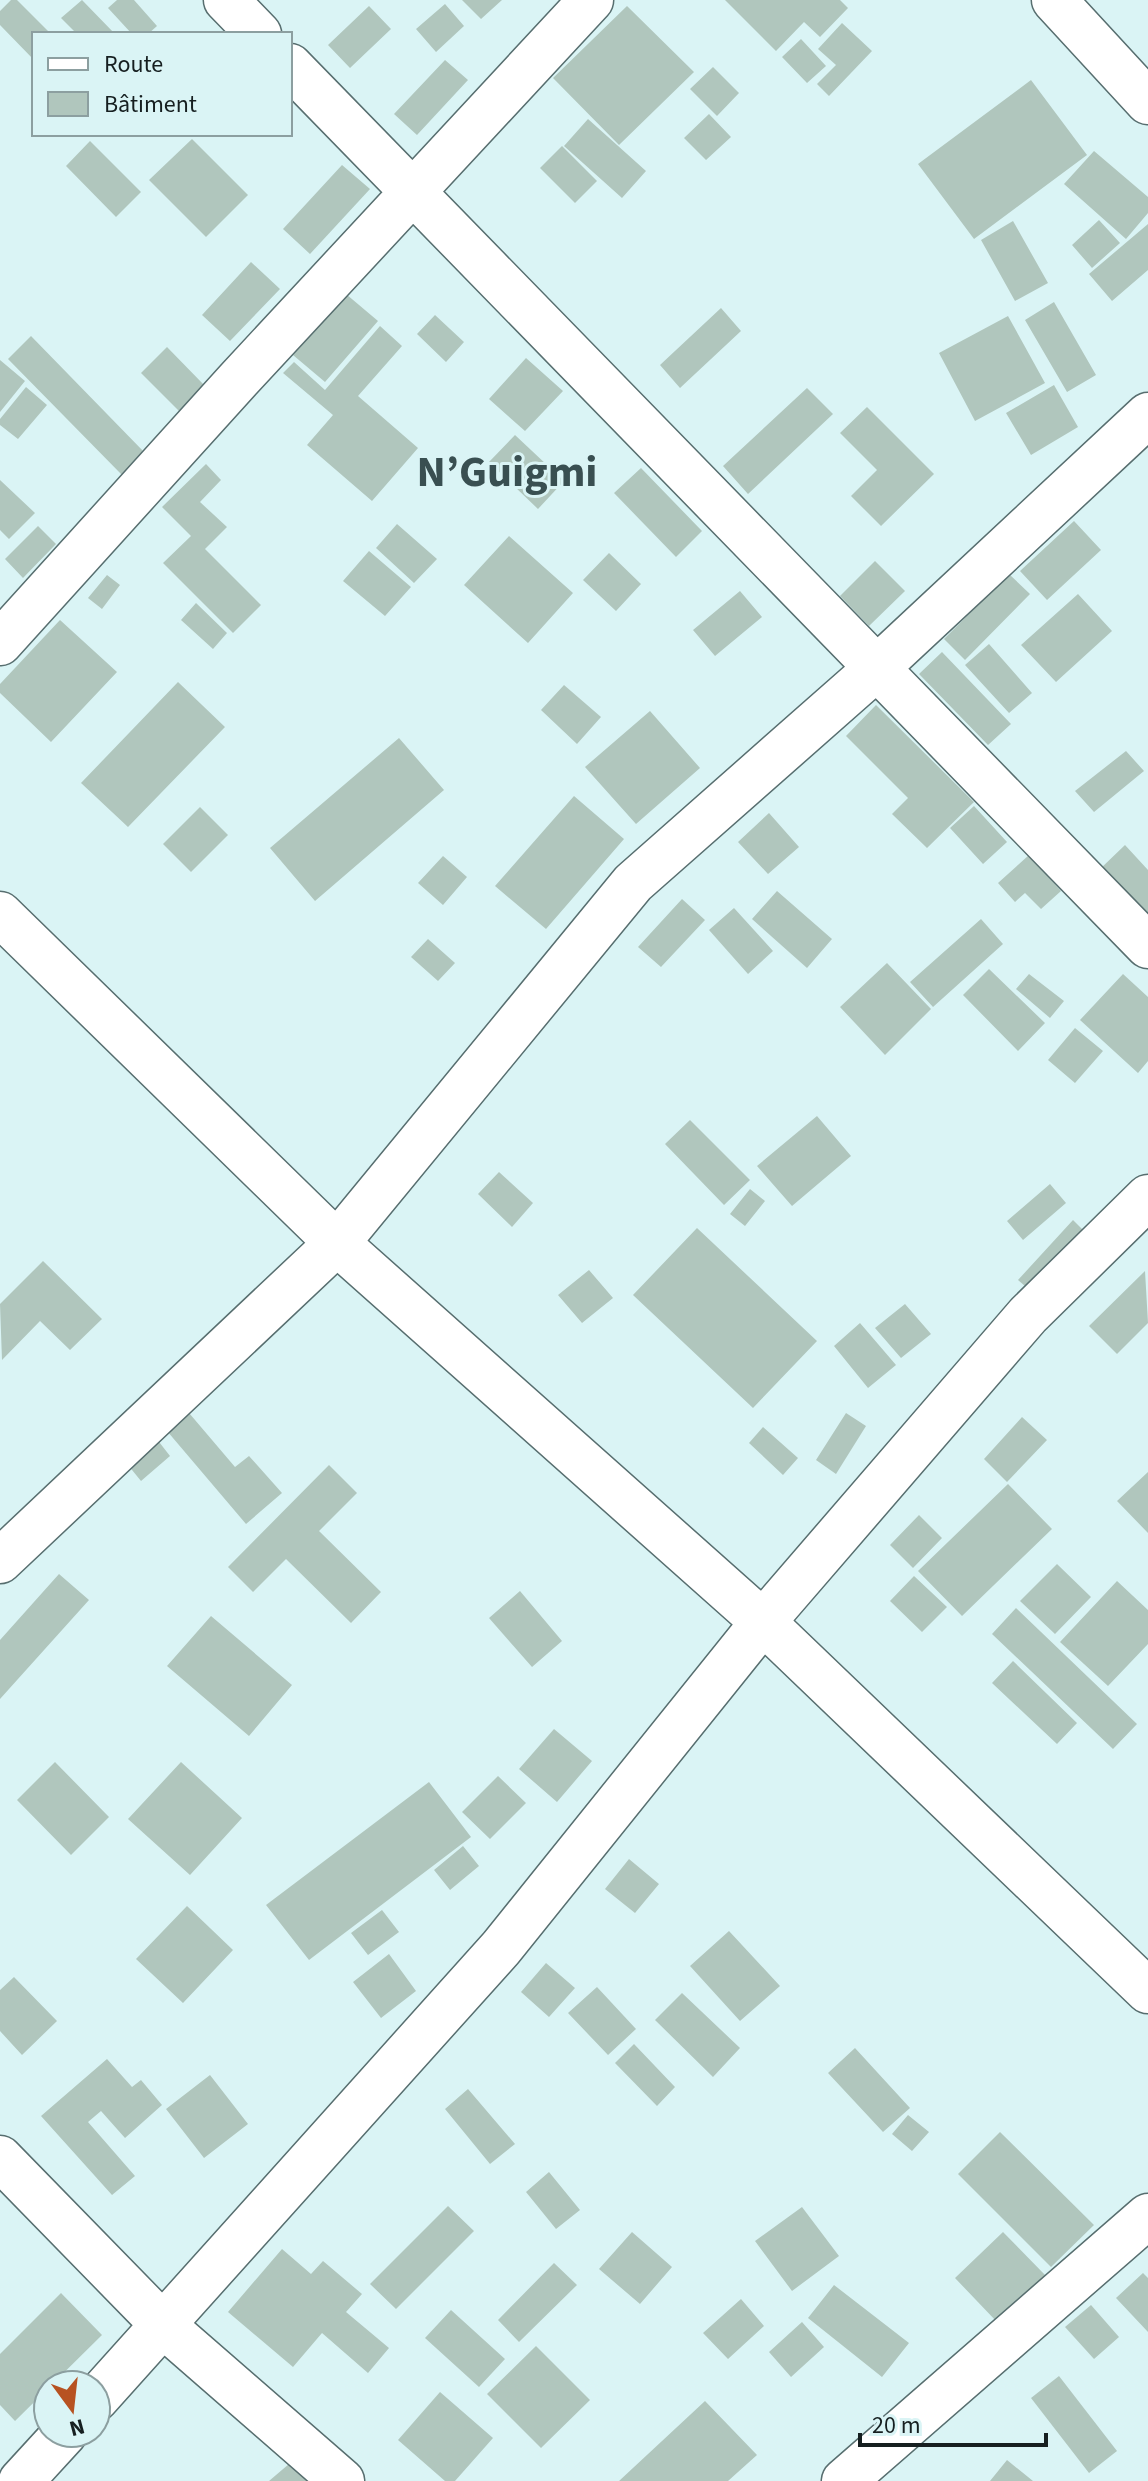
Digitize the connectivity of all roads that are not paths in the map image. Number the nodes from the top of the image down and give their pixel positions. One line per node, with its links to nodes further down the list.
1 (226, 0): 4 (street)
2 (591, 0): 7 (street)
3 (1054, 0): 6 (street)
4 (257, 32)
5 (292, 68): 7 (street)
6 (1148, 102)
7 (413, 191): 9 (street); 10 (street)
8 (1148, 415): 10 (street)
9 (0, 643)
10 (879, 666): 12 (street); 14 (street)
11 (0, 914): 14 (street)
12 (1148, 946)
13 (1148, 1197): 16 (street)
14 (337, 1243): 15 (street); 16 (street)
15 (0, 1561)
16 (763, 1622): 17 (street); 20 (street)
17 (1148, 1991)
18 (0, 2158): 20 (street)
19 (1148, 2216): 25 (street)
20 (164, 2326): 21 (street); 24 (street)
21 (112, 2382)
22 (50, 2449): 23 (street)
23 (21, 2481)
24 (342, 2481)
25 (844, 2481)

